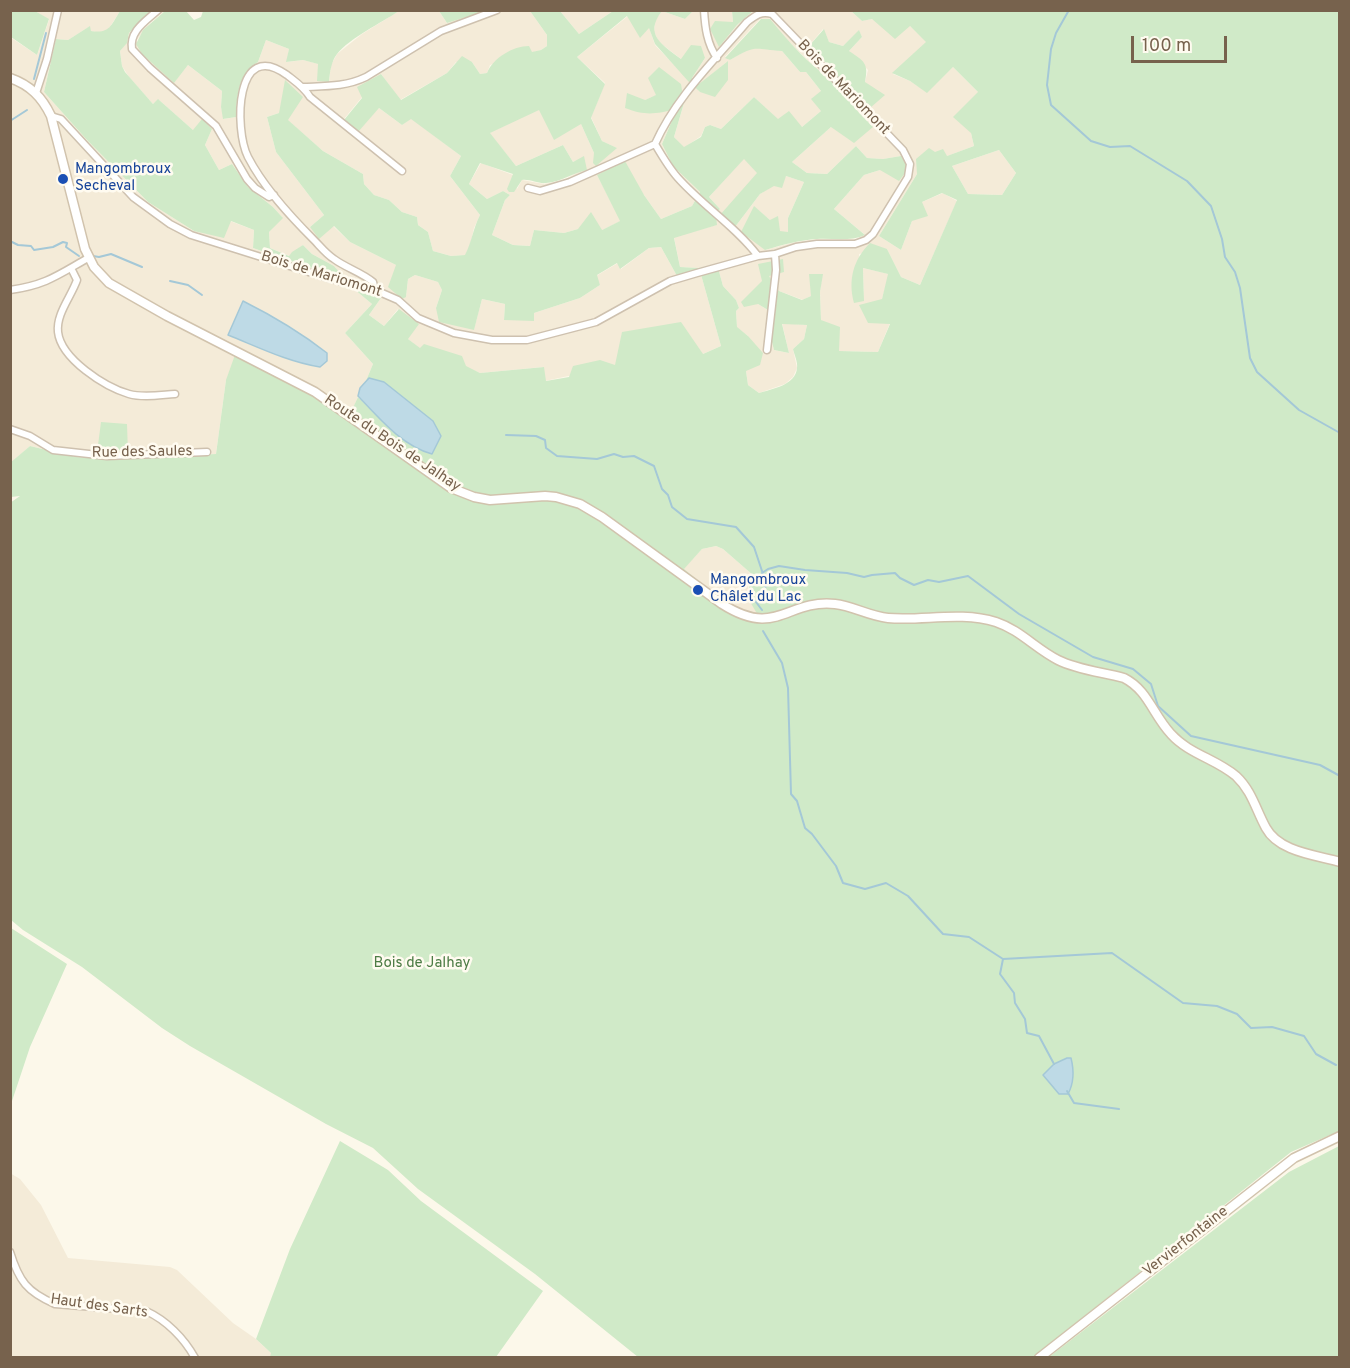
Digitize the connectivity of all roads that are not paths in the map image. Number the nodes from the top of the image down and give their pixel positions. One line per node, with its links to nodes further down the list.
1 (58, 10): 8 (street)
2 (158, 10): 13 (street)
3 (497, 10): 7 (street)
4 (704, 10): 5 (street)
5 (717, 58): 10 (street, Bois de Mariomont); 14 (street, Bois de Mariomont)
6 (10, 78): 8 (main road)
7 (303, 87): 11 (street); 13 (street)
8 (36, 93): 9 (main road, Route du Bois de Jalhay)
9 (51, 116): 16 (main road, Route du Bois de Jalhay); 19 (street, Bois de Mariomont)
10 (655, 144): 12 (street); 15 (street)
11 (402, 171)
12 (528, 188)
13 (274, 195): 19 (street)
14 (775, 254): 15 (street, Bois de Mariomont); 20 (street)
15 (758, 256): 19 (street, Bois de Mariomont)
16 (88, 258): 17 (street); 24 (main road, Route du Bois de Jalhay)
17 (71, 268): 18 (street); 21 (street)
18 (10, 290)
19 (375, 290)
20 (767, 350)
21 (175, 394)
22 (10, 429): 23 (street, Rue des Saules)
23 (207, 452)
24 (1340, 862)
25 (1340, 1137): 28 (main road, Vervierfontaine)
26 (10, 1252): 27 (street, Haut des Sarts)
27 (195, 1358)
28 (1039, 1358)

